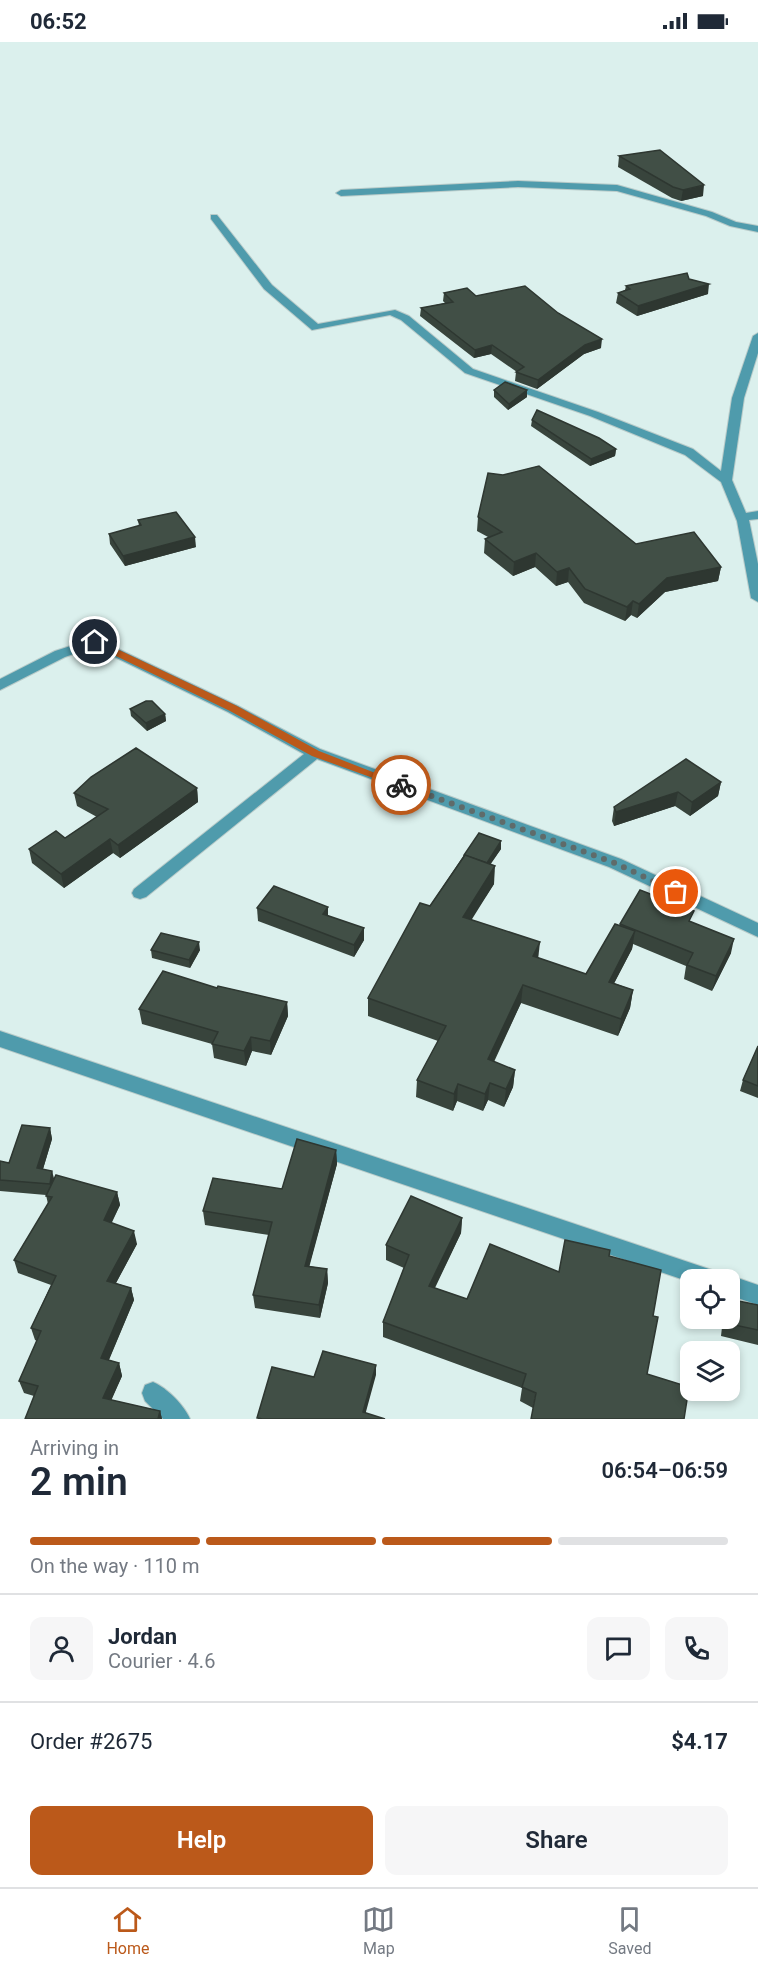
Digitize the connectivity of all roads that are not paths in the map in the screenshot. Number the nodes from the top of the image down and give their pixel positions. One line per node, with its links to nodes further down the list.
1 (341, 193): 3 (street)
2 (214, 217): 7 (street)
3 (758, 229)
4 (758, 336): 6 (street)
5 (758, 379): 6 (street)
6 (744, 381): 7 (street)
7 (726, 480): 9 (street)
8 (758, 515): 9 (street)
9 (742, 518): 10 (street)
10 (758, 598)
11 (0, 686): 12 (street)
12 (315, 753): 13 (street); 14 (street)
13 (141, 893)
14 (758, 930)
15 (2, 1045): 16 (street)
16 (680, 1269)
17 (740, 1289): 18 (street)
18 (758, 1295)
19 (153, 1393): 20 (street)
20 (179, 1419)

